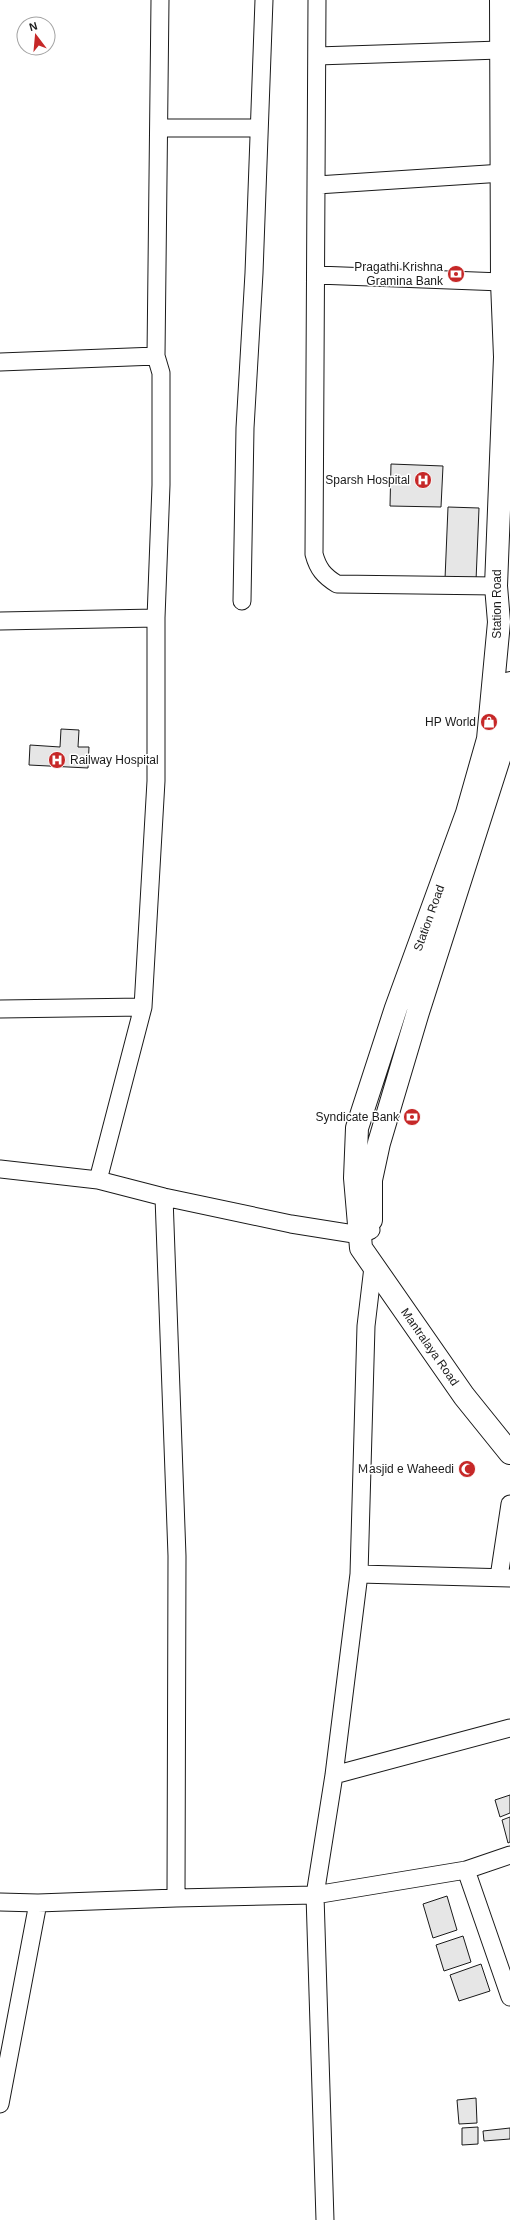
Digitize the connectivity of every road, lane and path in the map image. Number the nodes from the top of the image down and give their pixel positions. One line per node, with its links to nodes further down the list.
1 (160, 0): 7 (street)
2 (264, 0): 8 (street)
3 (317, 0): 6 (street)
4 (501, 0): 5 (highway, Station Road)
5 (500, 50): 6 (street); 9 (highway, Station Road)
6 (317, 56): 10 (street)
7 (160, 128): 8 (street); 13 (street)
8 (260, 128): 16 (street)
9 (503, 173): 10 (street); 12 (highway, Station Road)
10 (317, 185): 11 (street)
11 (317, 275): 12 (street); 15 (street)
12 (502, 282): 15 (highway, Station Road)
13 (156, 356): 14 (street); 17 (street)
14 (0, 362)
15 (496, 586): 26 (highway, Station Road)
16 (242, 601)
17 (156, 618): 18 (street); 21 (street)
18 (0, 621)
19 (510, 683): 20 (highway, Station Road)
20 (507, 740): 26 (highway, Station Road)
21 (143, 1007): 22 (street); 24 (street)
22 (0, 1009)
23 (0, 1169): 24 (street)
24 (98, 1180): 25 (street)
25 (164, 1197): 26 (street); 38 (street)
26 (365, 1232): 27 (highway, Mantralaya Road); 28 (highway, Mantralaya Road)
27 (373, 1267): 29 (highway, Mantralaya Road); 31 (street)
28 (510, 1431)
29 (510, 1453)
30 (510, 1504): 32 (street)
31 (359, 1574): 32 (street); 34 (street)
32 (504, 1578)
33 (510, 1728): 34 (street)
34 (334, 1775): 37 (street)
35 (510, 1856): 36 (street)
36 (466, 1870): 37 (street); 41 (street)
37 (315, 1894): 38 (street); 43 (street)
38 (176, 1898): 40 (street)
39 (0, 1902): 40 (street)
40 (38, 1904): 42 (street)
41 (510, 1997)
42 (0, 2104)
43 (325, 2220)

